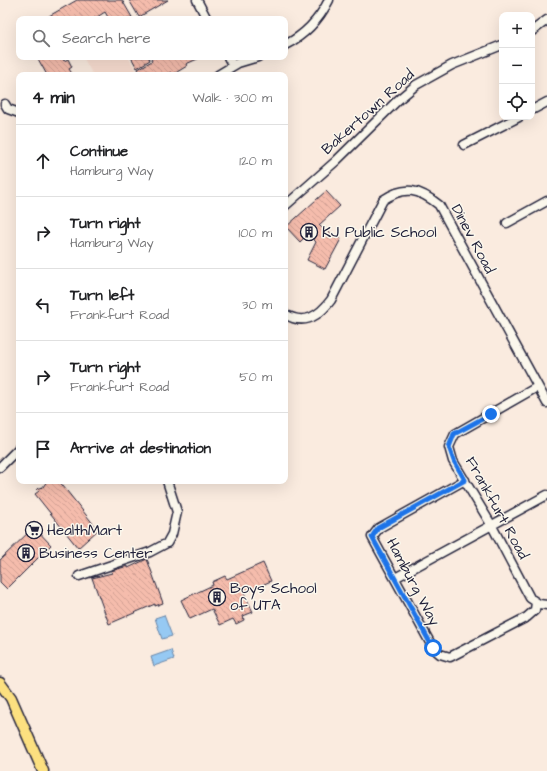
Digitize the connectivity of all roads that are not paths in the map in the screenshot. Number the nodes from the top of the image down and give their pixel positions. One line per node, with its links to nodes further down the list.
1 (197, 0): 3 (street)
2 (329, 0): 6 (street)
3 (205, 16)
4 (547, 20): 5 (street)
5 (535, 29)
6 (288, 44)
7 (499, 46): 19 (street, Bakertown Road)
8 (230, 60): 10 (street)
9 (250, 60): 10 (street)
10 (233, 66): 11 (street)
11 (223, 72)
12 (547, 102): 14 (street)
13 (5, 104): 15 (street)
14 (535, 108)
15 (16, 113)
16 (513, 120): 17 (street)
17 (464, 145)
18 (547, 201): 20 (street)
19 (288, 203)
20 (507, 223)
21 (288, 315): 22 (street, Dinev Road)
22 (537, 387): 23 (street, Dinev Road); 26 (street, Frankfurt Road)
23 (547, 403)
24 (16, 451): 25 (street)
25 (0, 467)
26 (465, 480): 29 (street, Frankfurt Road); 31 (street, Hamburg Way)
27 (168, 484): 30 (street)
28 (547, 495): 29 (street)
29 (492, 526): 31 (street); 32 (street, Frankfurt Road)
30 (79, 576)
31 (395, 578): 32 (street, Hamburg Way)
32 (536, 602): 33 (street)
33 (547, 605)
34 (0, 683): 35 (main road)
35 (43, 771)

